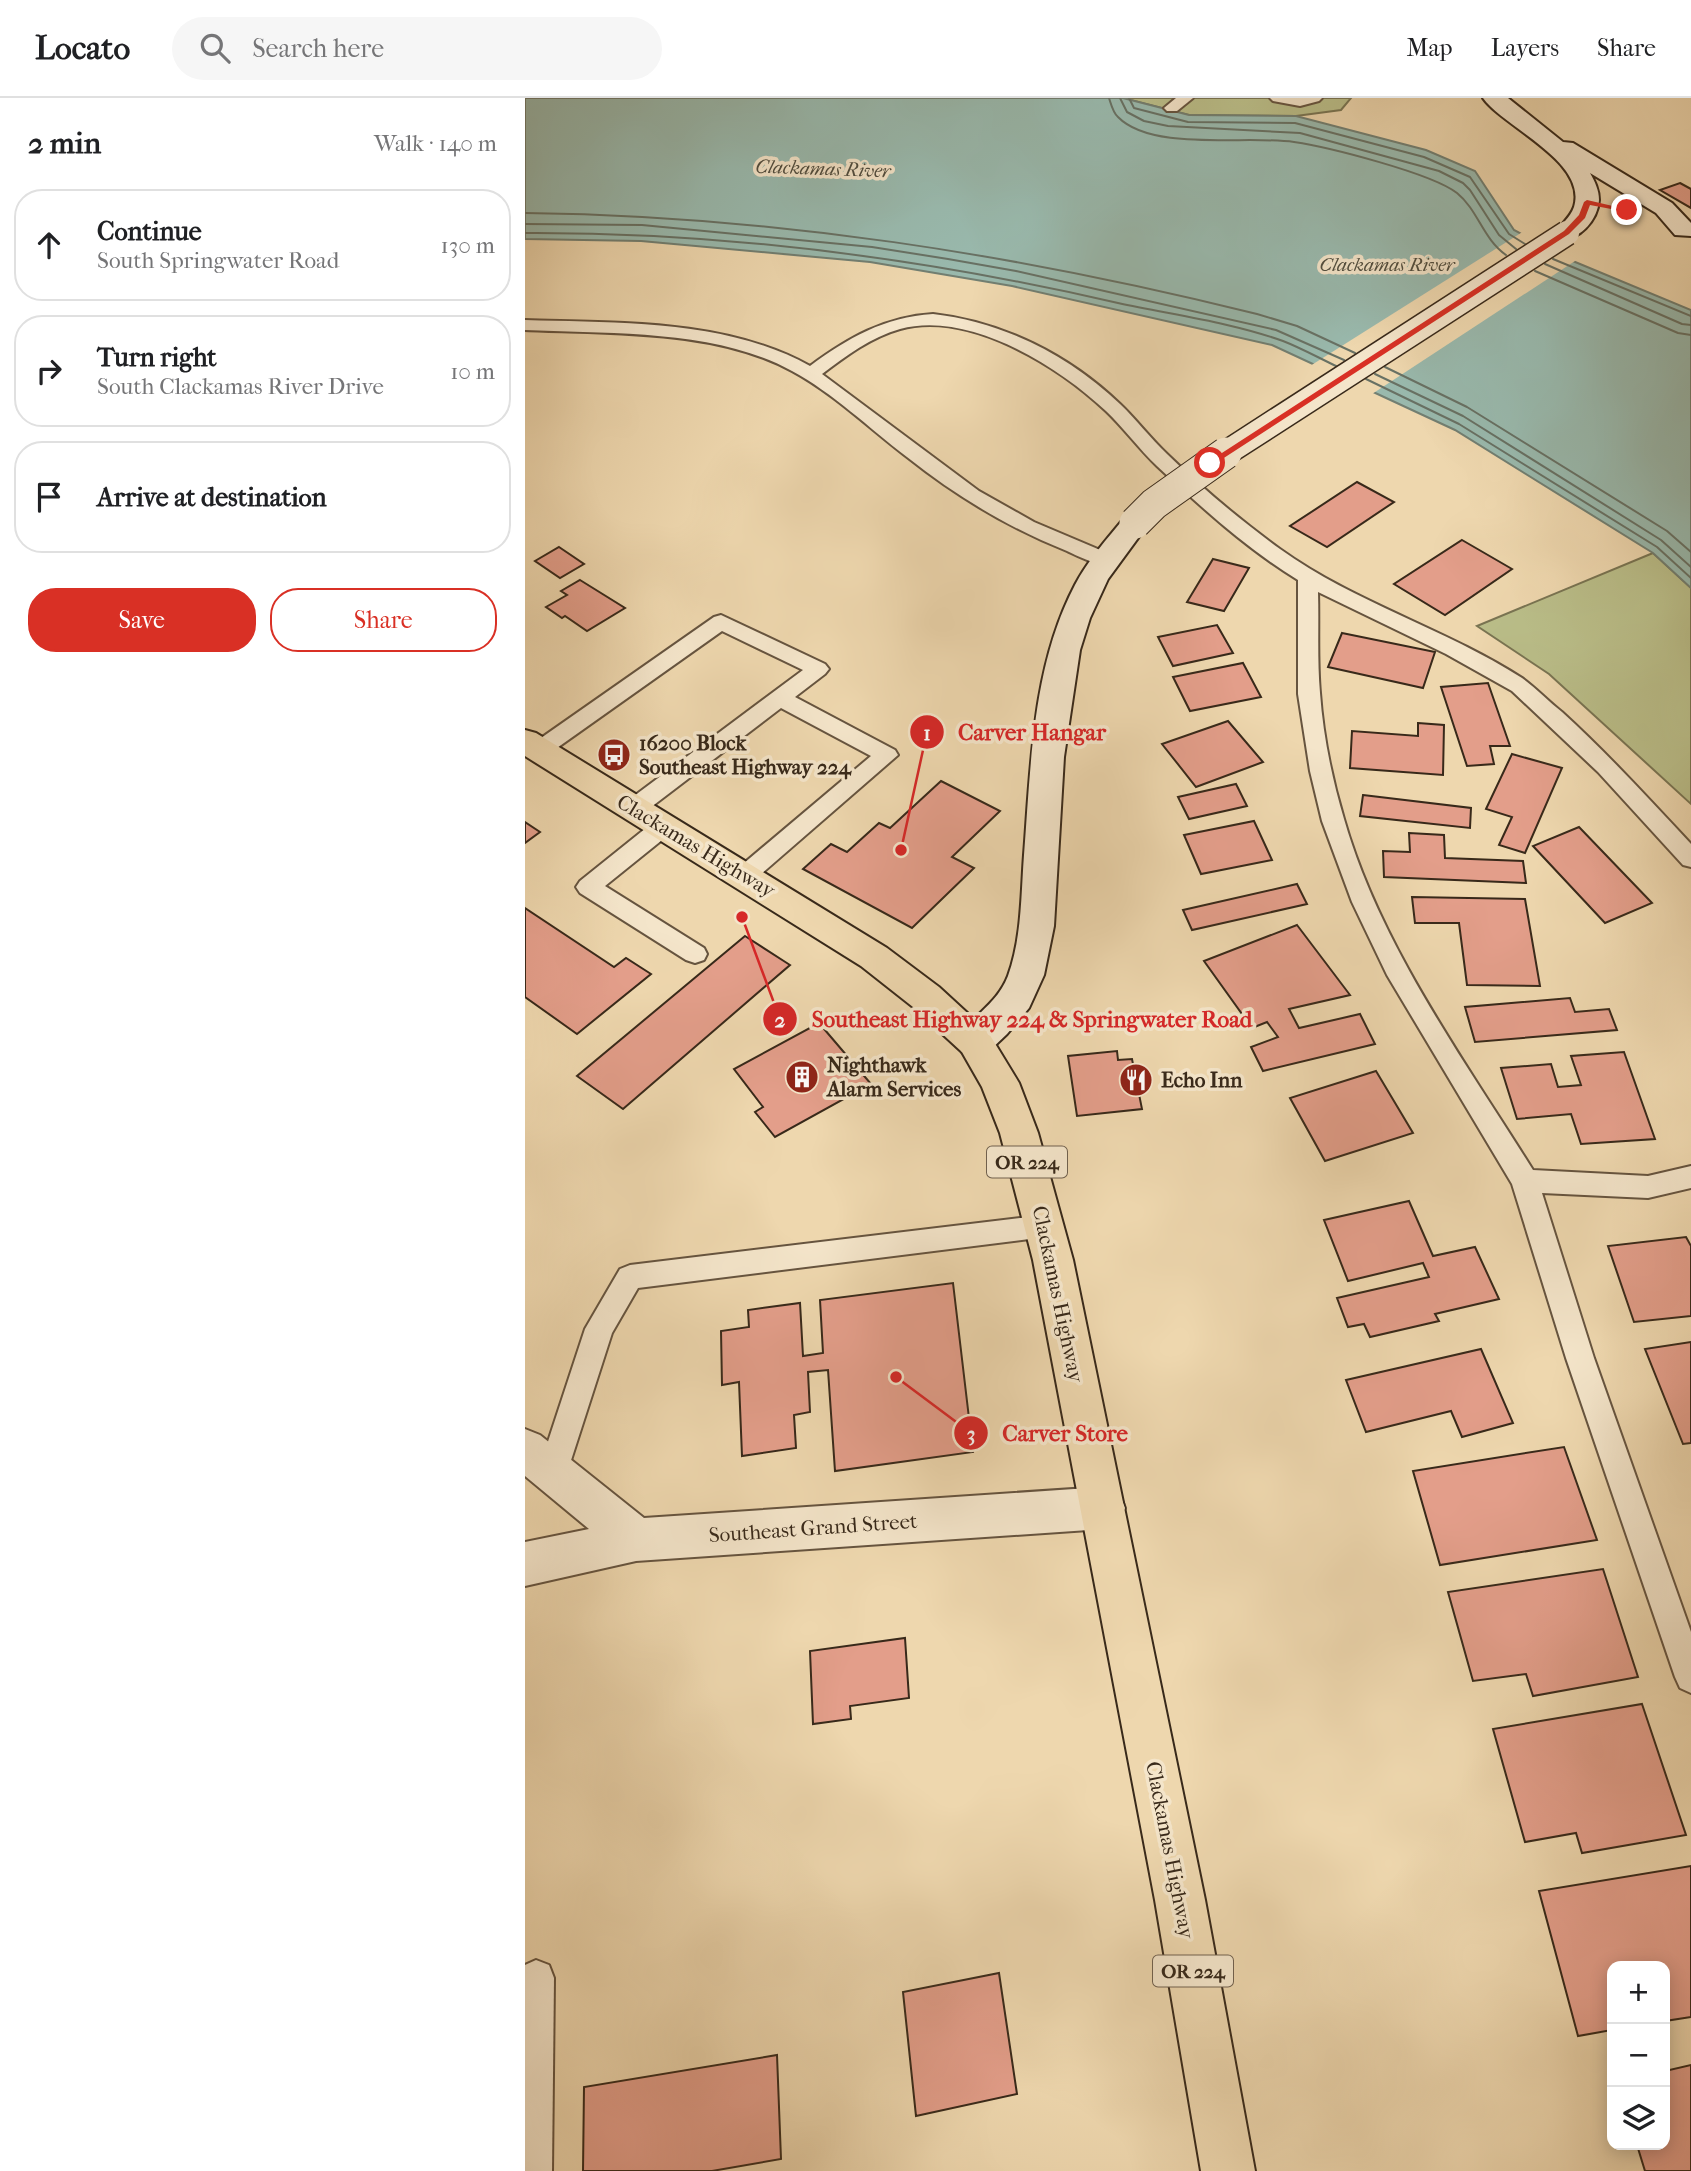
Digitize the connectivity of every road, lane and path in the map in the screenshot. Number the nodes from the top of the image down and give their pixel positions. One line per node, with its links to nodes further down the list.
1 (1278, 98): 2 (lane)
2 (1314, 98)
3 (1494, 98): 4 (main road)
4 (1538, 132): 5 (main road); 6 (main road)
5 (1587, 202): 6 (main road); 9 (main road, bridge)
6 (1688, 232)
7 (525, 325): 8 (lane)
8 (812, 373): 9 (lane); 10 (lane)
9 (1105, 559): 18 (main road)
10 (1308, 579): 15 (lane); 20 (lane)
11 (782, 699): 12 (lane); 13 (lane); 14 (lane)
12 (532, 746): 14 (main road, Clackamas Highway / OR 224)
13 (887, 755): 16 (lane)
14 (649, 817): 16 (main road, Clackamas Highway / OR 224); 17 (lane)
15 (1691, 859)
16 (745, 875): 18 (main road, Clackamas Highway / OR 224)
17 (695, 954)
18 (975, 1042): 21 (main road, Clackamas Highway / OR 224)
19 (1691, 1177): 20 (lane)
20 (1525, 1181): 26 (lane)
21 (1045, 1226): 22 (lane); 23 (main road, Clackamas Highway / OR 224)
22 (539, 1461): 24 (main road)
23 (1103, 1508): 24 (main road, Southeast Grand Street); 29 (main road, Clackamas Highway / OR 224)
24 (636, 1540): 25 (main road, Southeast Grand Street)
25 (525, 1564)
26 (1691, 1677)
27 (536, 1978): 28 (lane)
28 (533, 2171)
29 (1229, 2171)

